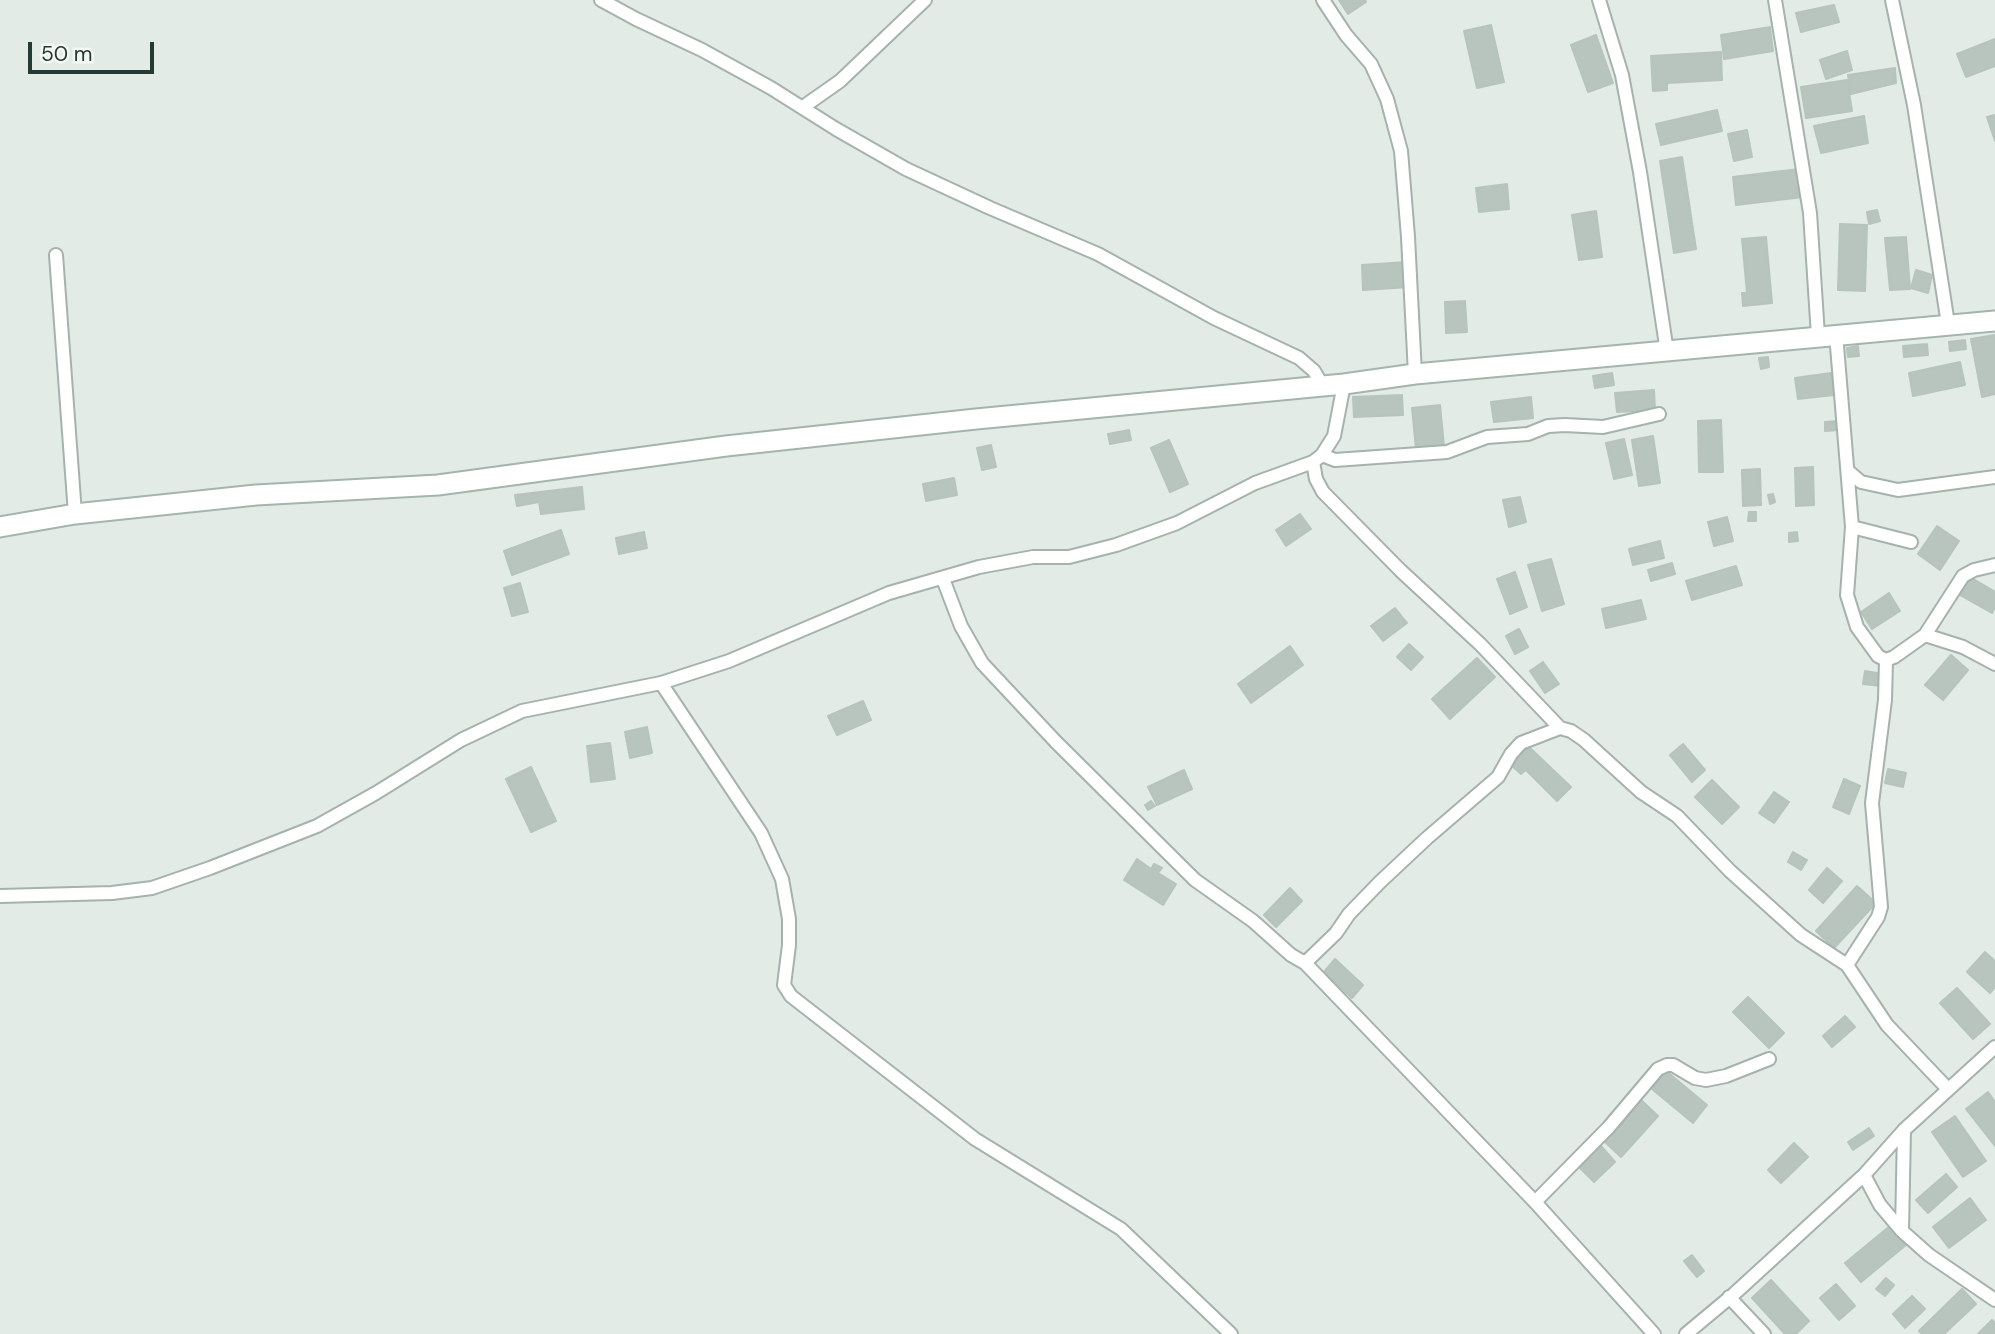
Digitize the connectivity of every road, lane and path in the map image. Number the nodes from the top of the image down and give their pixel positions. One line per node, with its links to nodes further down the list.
1 (601, 0): 7 (street)
2 (925, 0): 7 (street)
3 (1324, 0): 13 (street)
4 (1599, 0): 12 (street)
5 (1775, 0): 11 (street)
6 (1892, 0): 10 (street)
7 (803, 107): 15 (street)
8 (56, 255): 20 (street)
9 (1995, 321): 10 (street)
10 (1948, 324): 11 (street)
11 (1827, 335): 12 (street); 18 (street)
12 (1667, 352): 13 (street)
13 (1415, 374): 14 (street)
14 (1344, 384): 15 (street); 17 (street)
15 (1323, 386): 20 (street)
16 (1659, 414): 17 (street)
17 (1318, 459): 25 (street); 30 (street)
18 (1848, 471): 19 (street); 22 (street)
19 (1995, 477)
20 (75, 514): 21 (street)
21 (0, 527)
22 (1852, 527): 23 (street); 27 (street)
23 (1912, 542)
24 (1995, 565): 26 (street)
25 (943, 579): 29 (street); 32 (street)
26 (1925, 635): 27 (street); 28 (street)
27 (1886, 660): 33 (street)
28 (1995, 664)
29 (661, 683): 31 (street); 43 (street)
30 (1560, 728): 32 (street); 33 (street)
31 (0, 896)
32 (1305, 963): 39 (street)
33 (1847, 965): 36 (street)
34 (1995, 1047): 36 (street)
35 (1769, 1059): 39 (street)
36 (1947, 1088): 37 (street)
37 (1904, 1130): 38 (street); 40 (street)
38 (1864, 1175): 40 (street); 41 (street)
39 (1535, 1202): 44 (street)
40 (1902, 1231): 42 (street)
41 (1729, 1297): 45 (street); 46 (street)
42 (1995, 1300)
43 (1231, 1334)
44 (1654, 1334)
45 (1686, 1334)
46 (1765, 1334)

